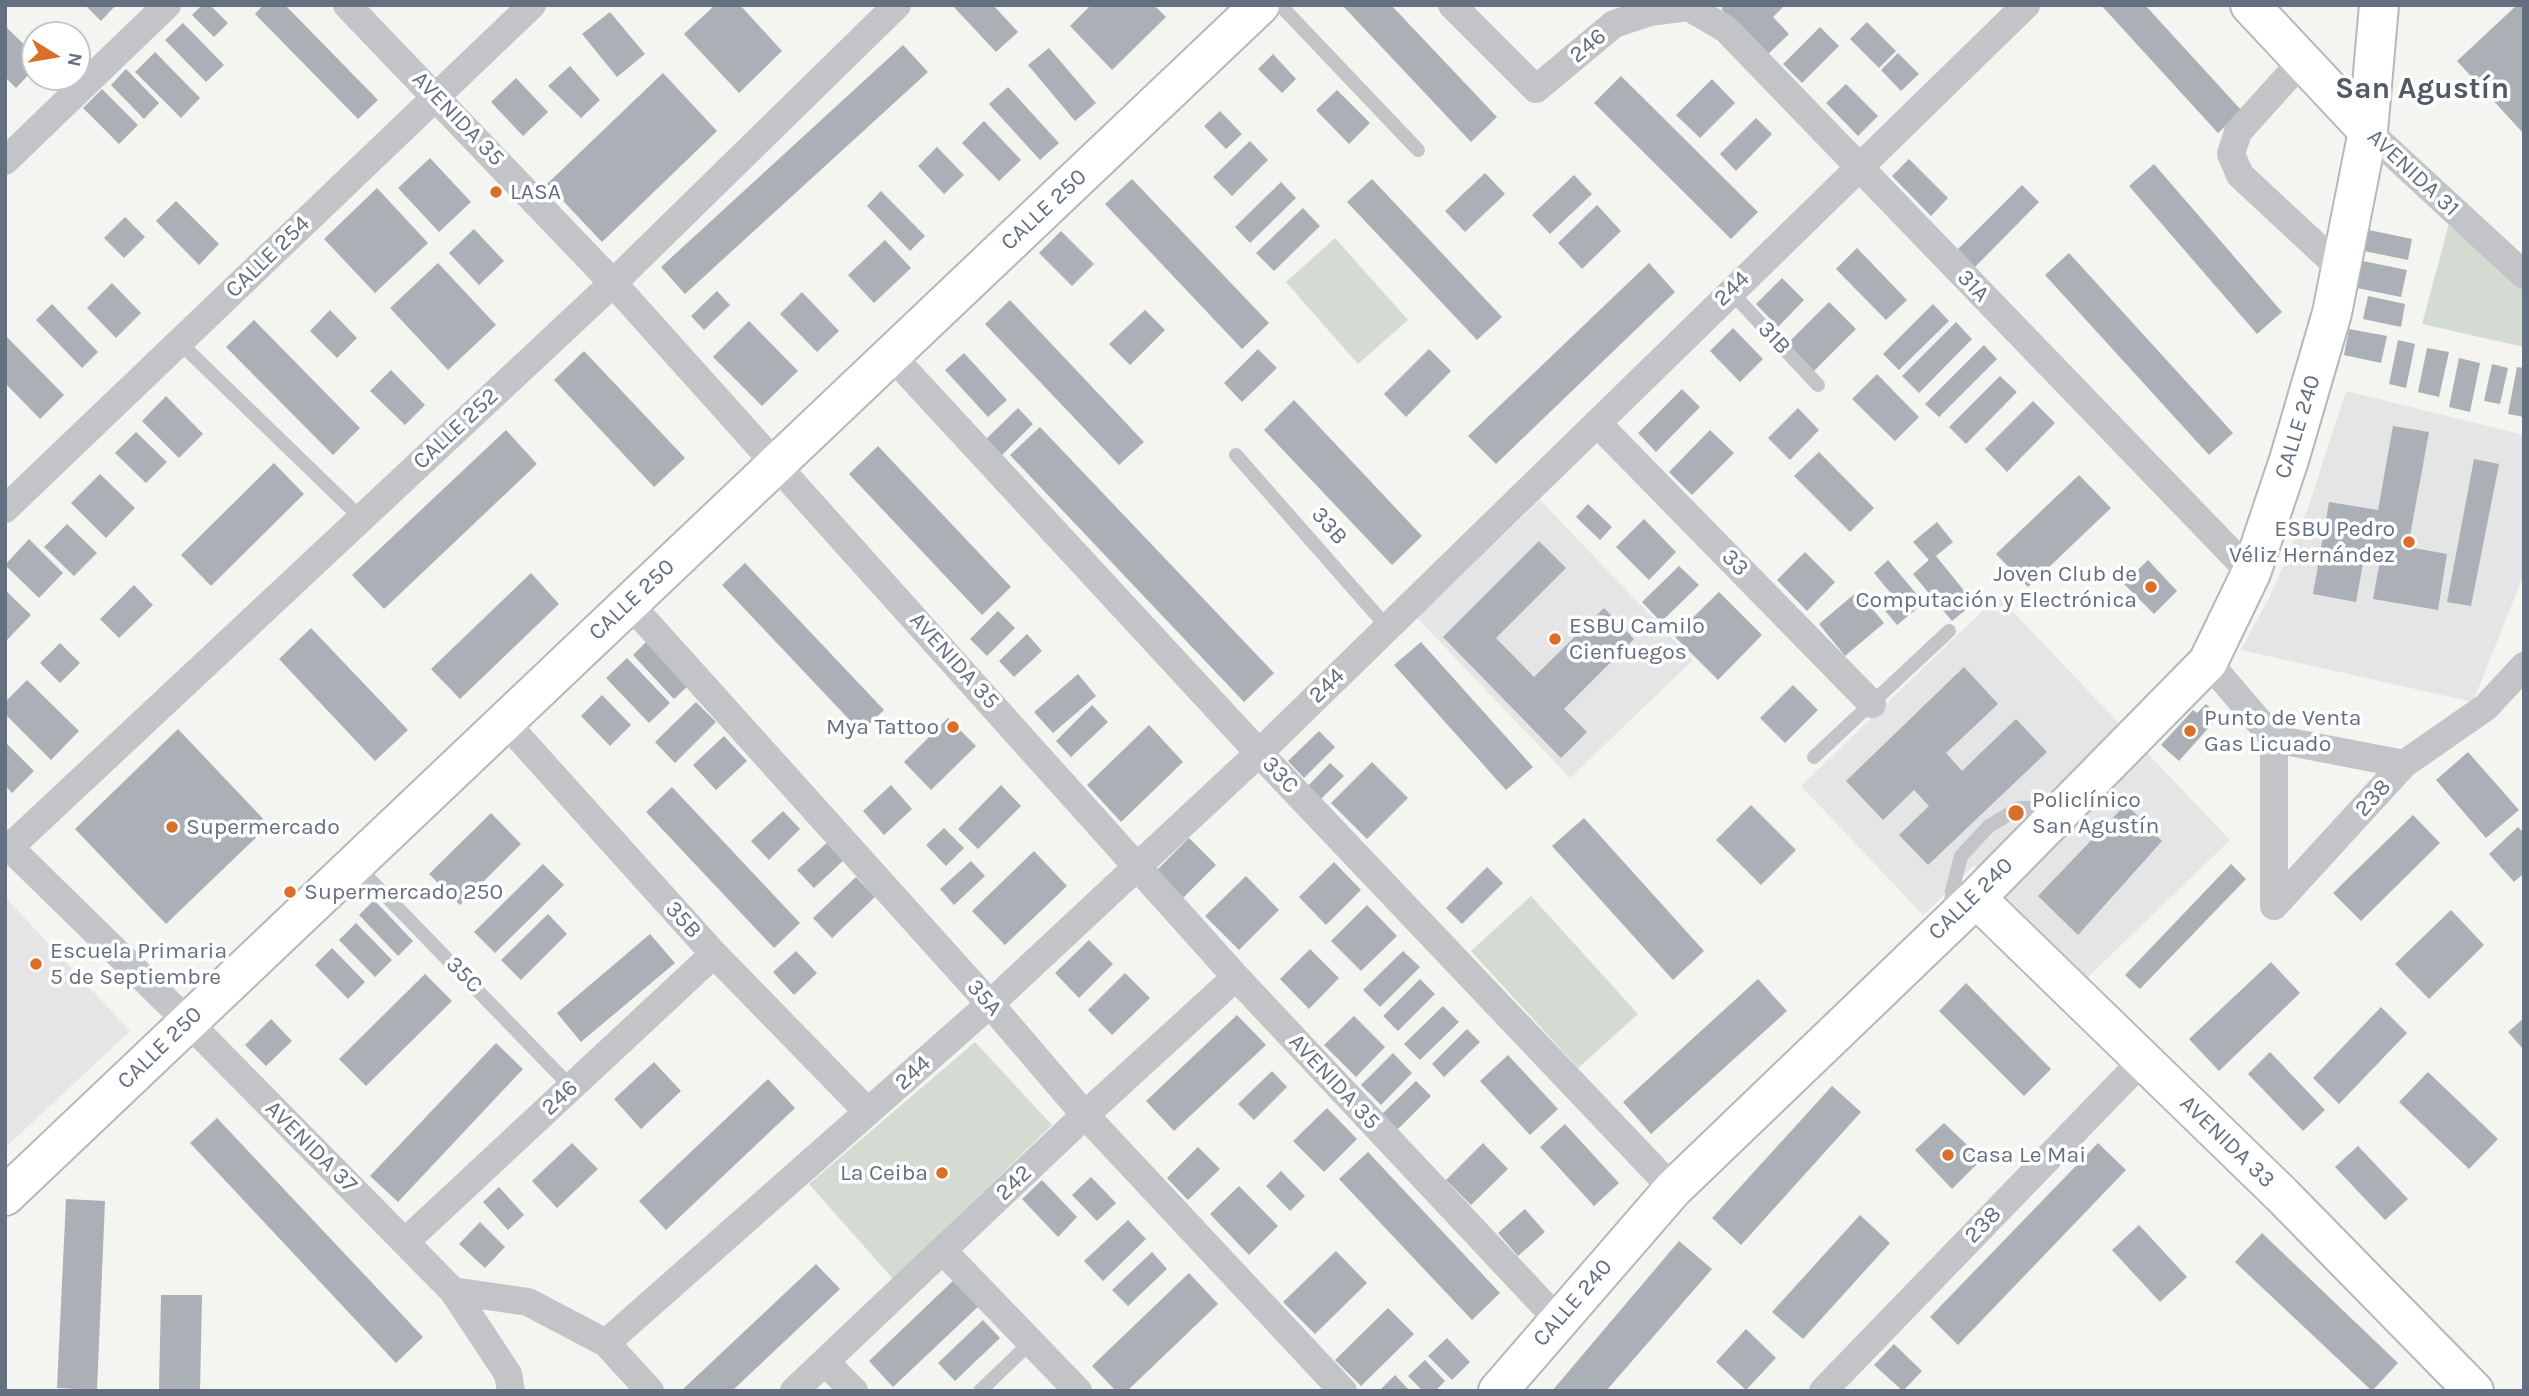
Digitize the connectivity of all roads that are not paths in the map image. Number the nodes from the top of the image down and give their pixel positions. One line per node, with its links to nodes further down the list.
1 (167, 5): 16 (street)
2 (347, 5): 13 (street, AVENIDA 35)
3 (531, 5): 13 (street, CALLE 254)
4 (897, 5): 20 (street, CALLE 252)
5 (1260, 5): 23 (street, CALLE 250)
6 (1280, 5): 15 (lane)
7 (1452, 5): 11 (street, 246)
8 (2026, 5): 17 (street, 244)
9 (2250, 5): 12 (street, AVENIDA 31)
10 (2379, 5): 14 (street, CALLE 240)
11 (1688, 8): 17 (street, 31A)
12 (2302, 61): 14 (street, AVENIDA 31); 18 (street)
13 (436, 96): 20 (street, AVENIDA 35); 22 (street, CALLE 254)
14 (2368, 131): 18 (street, CALLE 240); 19 (street, AVENIDA 31)
15 (1418, 150)
16 (5, 161)
17 (1859, 167): 21 (street, 244); 30 (street, 31A)
18 (2341, 269): 30 (street, CALLE 240)
19 (2524, 275)
20 (613, 283): 27 (street, AVENIDA 35); 29 (street, CALLE 252)
21 (1730, 291): 24 (lane, 31B); 25 (street, 244)
22 (179, 342): 28 (street, CALLE 254); 29 (lane)
23 (891, 355): 27 (street, CALLE 250); 39 (street, 33C)
24 (1818, 385)
25 (1597, 423): 32 (street, 244); 36 (street, 33)
26 (1236, 456): 32 (lane, 33B)
27 (778, 463): 31 (street, CALLE 250); 44 (street, AVENIDA 35)
28 (5, 509)
29 (360, 518): 42 (street, CALLE 252)
30 (2251, 573): 34 (street, CALLE 240)
31 (629, 603): 37 (street, CALLE 250); 48 (street, 35A)
32 (1388, 628): 39 (street, 244)
33 (1949, 631): 36 (lane)
34 (2208, 662): 38 (street); 45 (street, CALLE 240)
35 (2524, 666): 41 (street, 238)
36 (1872, 704): 40 (lane)
37 (505, 722): 43 (street, CALLE 250); 46 (street, 35B)
38 (2274, 739): 41 (street); 41 (street, 238)
39 (1259, 753): 44 (street, 244); 54 (street, 33C)
40 (1814, 757)
41 (2404, 764)
42 (8, 845): 49 (street, AVENIDA 37)
43 (355, 864): 49 (street, CALLE 250); 51 (lane, 35C)
44 (1136, 866): 47 (street, AVENIDA 35); 48 (street, 244)
45 (1963, 909): 50 (street, AVENIDA 33); 54 (street, CALLE 240)
46 (714, 954): 51 (street, 246); 52 (street, 35B)
47 (1236, 977): 53 (street, 242); 59 (street, AVENIDA 35)
48 (990, 1004): 52 (street, 244); 53 (street, 35A)
49 (188, 1022): 55 (street, CALLE 250); 56 (street, AVENIDA 37)
50 (2143, 1060): 71 (street, 238); 72 (street, AVENIDA 33)
51 (571, 1087): 56 (street, 246)
52 (868, 1112): 61 (street, 244)
53 (1085, 1115): 57 (street, 242); 69 (street, 35A)
54 (1673, 1189): 59 (street, CALLE 240)
55 (5, 1196)
56 (405, 1242): 58 (street, AVENIDA 37)
57 (943, 1250): 60 (street); 62 (street, 242)
58 (453, 1291): 61 (street); 63 (street, AVENIDA 37)
59 (1558, 1320): 70 (street, CALLE 240)
60 (1031, 1342): 67 (lane); 68 (street)
61 (606, 1343): 64 (street)
62 (825, 1362): 65 (street, 242); 66 (street)
63 (511, 1391)
64 (650, 1391)
65 (794, 1391)
66 (854, 1391)
67 (980, 1391)
68 (1078, 1391)
69 (1343, 1391)
70 (1498, 1391)
71 (1823, 1391)
72 (2474, 1391)

